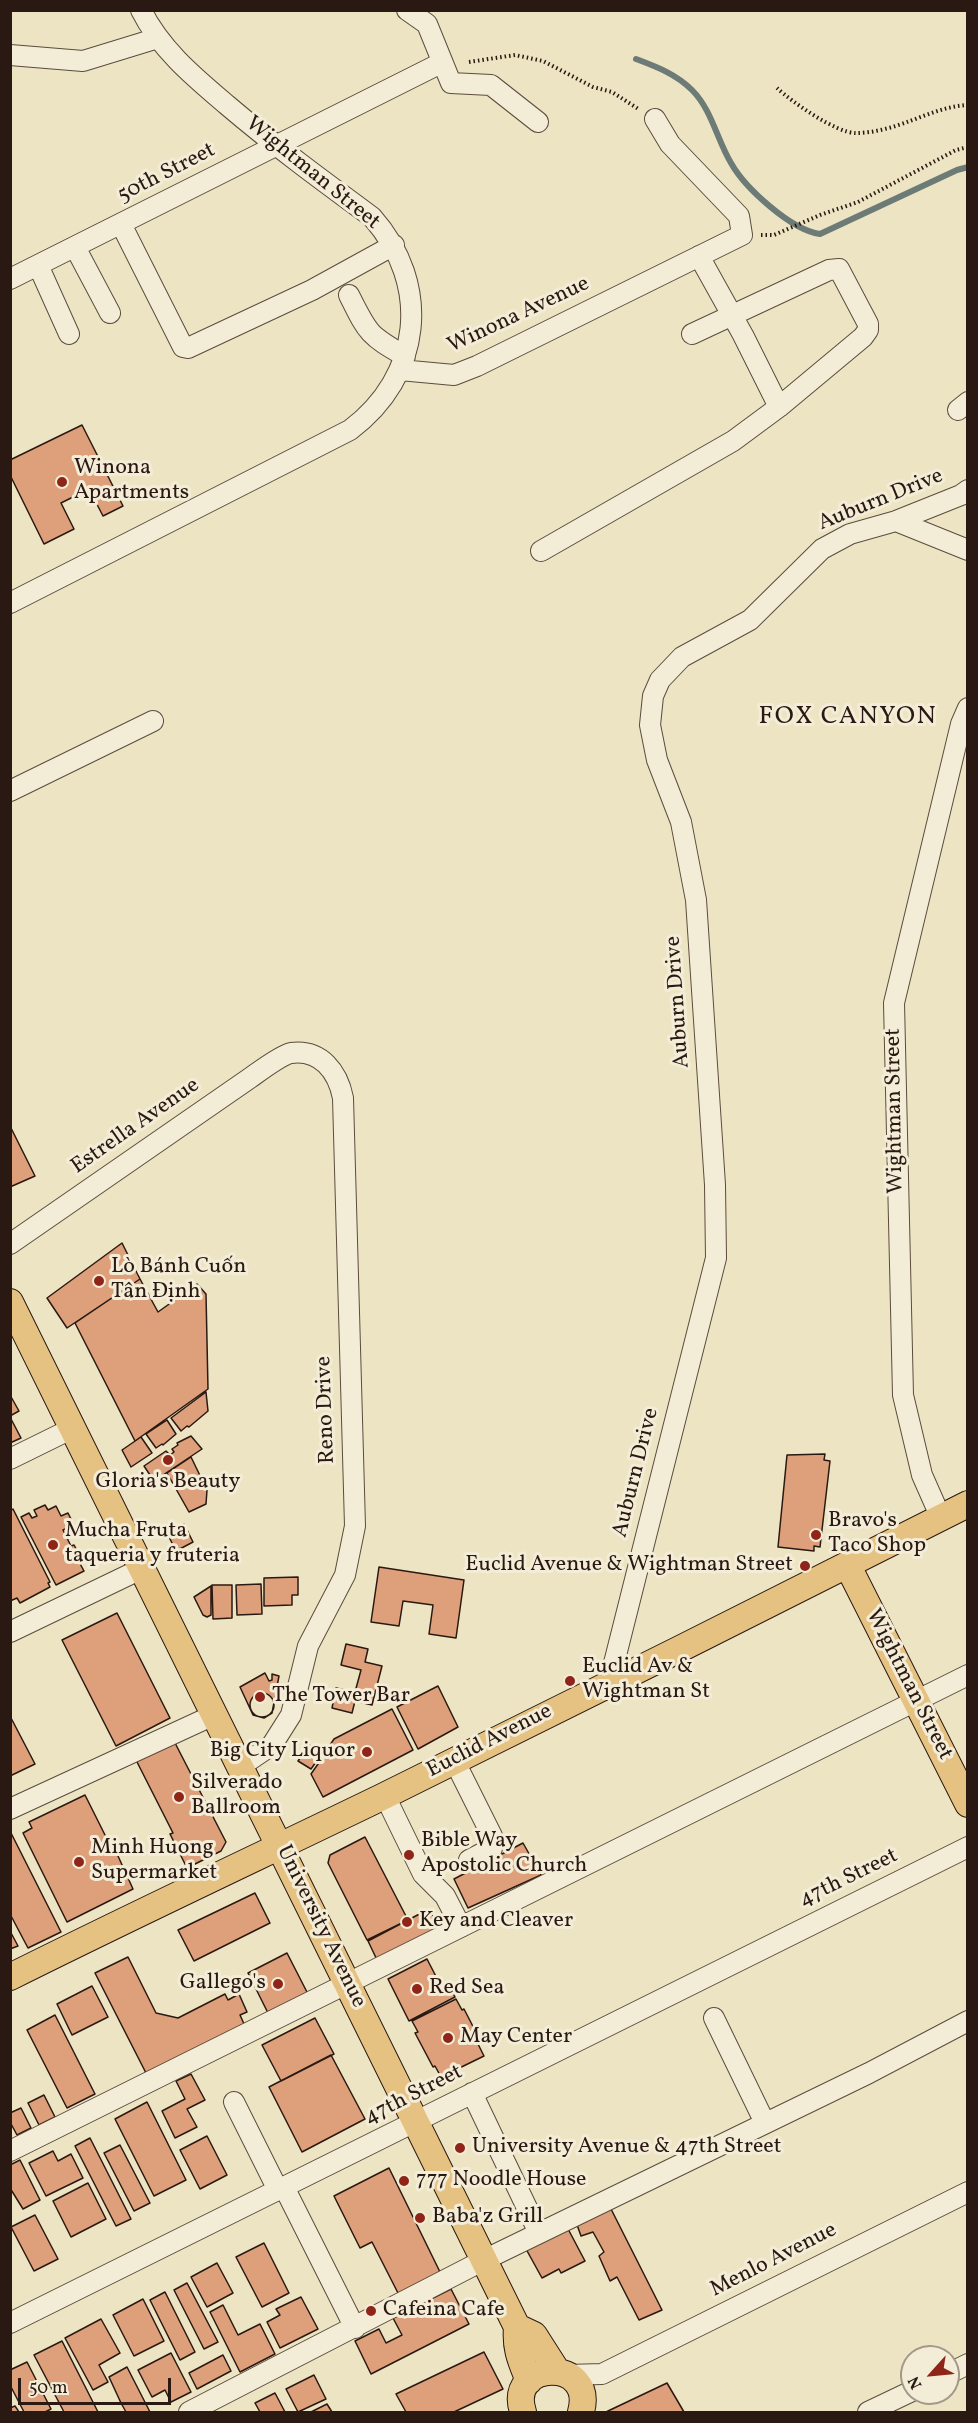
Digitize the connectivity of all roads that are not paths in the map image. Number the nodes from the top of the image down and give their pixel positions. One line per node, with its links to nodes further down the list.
1 (141, 10): 3 (street, Wightman Street)
2 (407, 10): 5 (street)
3 (158, 38): 4 (street); 8 (street, Wightman Street)
4 (10, 55)
5 (441, 63): 7 (street); 8 (street, 50th Street)
6 (655, 119): 12 (street, Winona Avenue)
7 (538, 122)
8 (275, 146): 9 (street, 50th Street); 10 (street, Wightman Street)
9 (121, 224): 10 (street); 11 (street, 50th Street)
10 (394, 245): 20 (street, Wightman Street)
11 (75, 247): 13 (street, 50th Street); 16 (street)
12 (699, 256): 17 (street); 20 (street, Winona Avenue)
13 (38, 265): 14 (street, 50th Street); 18 (street)
14 (10, 279)
15 (349, 295): 20 (street)
16 (110, 313)
17 (732, 315): 19 (street); 21 (street); 21 (street)
18 (69, 334)
19 (693, 334)
20 (402, 363): 26 (street)
21 (779, 407): 25 (street)
22 (968, 490): 23 (street, Auburn Drive)
23 (896, 521): 24 (street); 41 (street, Auburn Drive)
24 (968, 550)
25 (541, 551)
26 (10, 603)
27 (968, 708): 36 (street, Wightman Street)
28 (153, 721): 29 (street)
29 (10, 791)
30 (290, 1053): 31 (street, Estrella Avenue); 45 (street, Reno Drive)
31 (10, 1244)
32 (10, 1302): 33 (main road, University Avenue)
33 (73, 1428): 34 (street); 38 (main road, University Avenue)
34 (10, 1459)
35 (968, 1504): 36 (main road, Euclid Avenue)
36 (941, 1518): 37 (main road, Euclid Avenue)
37 (848, 1566): 41 (main road, Euclid Avenue); 42 (main road, Wightman Street)
38 (142, 1568): 39 (street); 43 (main road, University Avenue)
39 (10, 1632)
40 (968, 1675): 42 (street)
41 (609, 1683): 44 (main road, Euclid Avenue)
42 (916, 1700): 47 (main road, Wightman Street); 52 (street)
43 (216, 1714): 45 (main road, University Avenue); 48 (street)
44 (454, 1760): 46 (main road, Euclid Avenue); 51 (street)
45 (241, 1766): 49 (main road, University Avenue)
46 (385, 1796): 49 (main road, Euclid Avenue); 52 (street)
47 (968, 1804)
48 (10, 1809)
49 (281, 1846): 53 (main road, Euclid Avenue); 54 (main road, University Avenue)
50 (968, 1847): 57 (street, 47th Street)
51 (469, 1860)
52 (460, 1927): 54 (street)
53 (10, 1977)
54 (348, 1983): 59 (main road, University Avenue); 61 (street)
55 (714, 2018): 60 (street)
56 (968, 2021): 60 (street)
57 (472, 2093): 59 (street, 47th Street); 64 (street)
58 (234, 2102): 62 (street)
59 (416, 2121): 62 (street, 47th Street); 65 (main road, University Avenue)
60 (765, 2123): 64 (street)
61 (10, 2151)
62 (281, 2188): 66 (street, 47th Street); 68 (street)
63 (968, 2192): 70 (street, Menlo Avenue)
64 (539, 2233): 65 (street)
65 (484, 2260): 67 (main road, University Avenue); 68 (street)
66 (10, 2323)
67 (517, 2327): 69 (main road, University Avenue); 72 (main road, University Avenue)
68 (355, 2328): 74 (street)
69 (562, 2373): 70 (street, Menlo Avenue); 72 (main road); 73 (main road, University Avenue)
70 (602, 2374): 73 (street)
71 (900, 2397): 75 (street)
72 (521, 2401)
73 (582, 2411)
74 (189, 2412)
75 (868, 2412)

